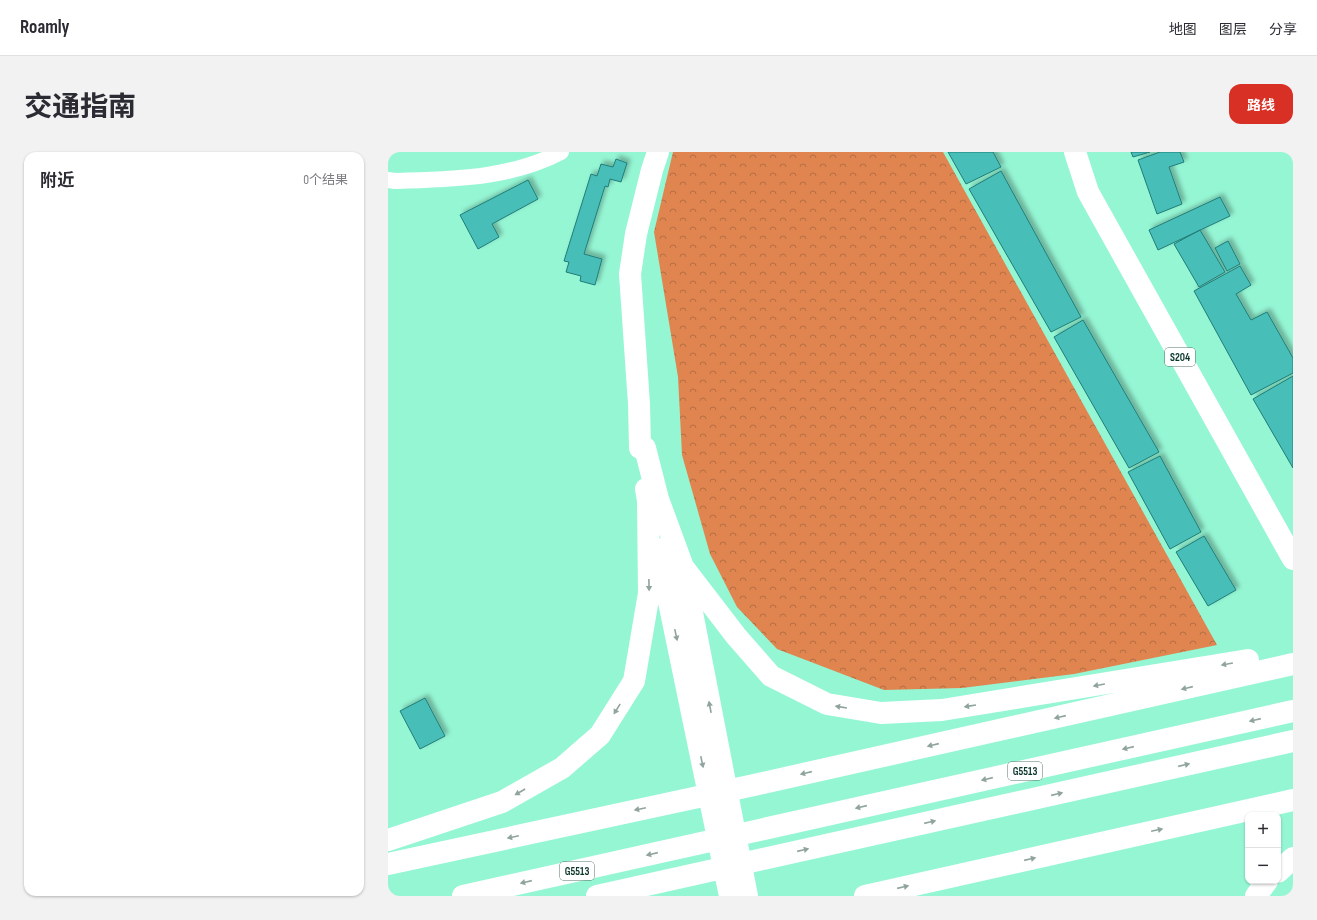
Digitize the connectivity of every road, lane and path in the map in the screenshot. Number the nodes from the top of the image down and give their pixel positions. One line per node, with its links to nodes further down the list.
1 (561, 152): 5 (street)
2 (658, 152): 7 (main road)
3 (1066, 152): 6 (main road)
4 (1075, 152): 6 (main road, S204)
5 (388, 180)
6 (1088, 192): 9 (main road, S204)
7 (643, 448): 8 (main road); 10 (main road)
8 (648, 501): 16 (main road, one-way to 16); 23 (main road, one-way to 23)
9 (1293, 559)
10 (683, 567): 11 (main road, one-way to 10); 24 (main road, one-way to 10)
11 (1293, 652)
12 (1293, 664): 18 (main road, one-way to 18)
13 (1293, 711): 21 (main road, G5513, one-way to 21)
14 (1293, 741): 22 (main road, G5513, one-way to 14)
15 (1293, 800): 25 (main road, one-way to 15)
16 (388, 840)
17 (1293, 858): 19 (main road)
18 (388, 864)
19 (1281, 869)
20 (1265, 884): 26 (main road)
21 (463, 896)
22 (597, 896)
23 (730, 896)
24 (747, 896)
25 (865, 896)
26 (1256, 896)

